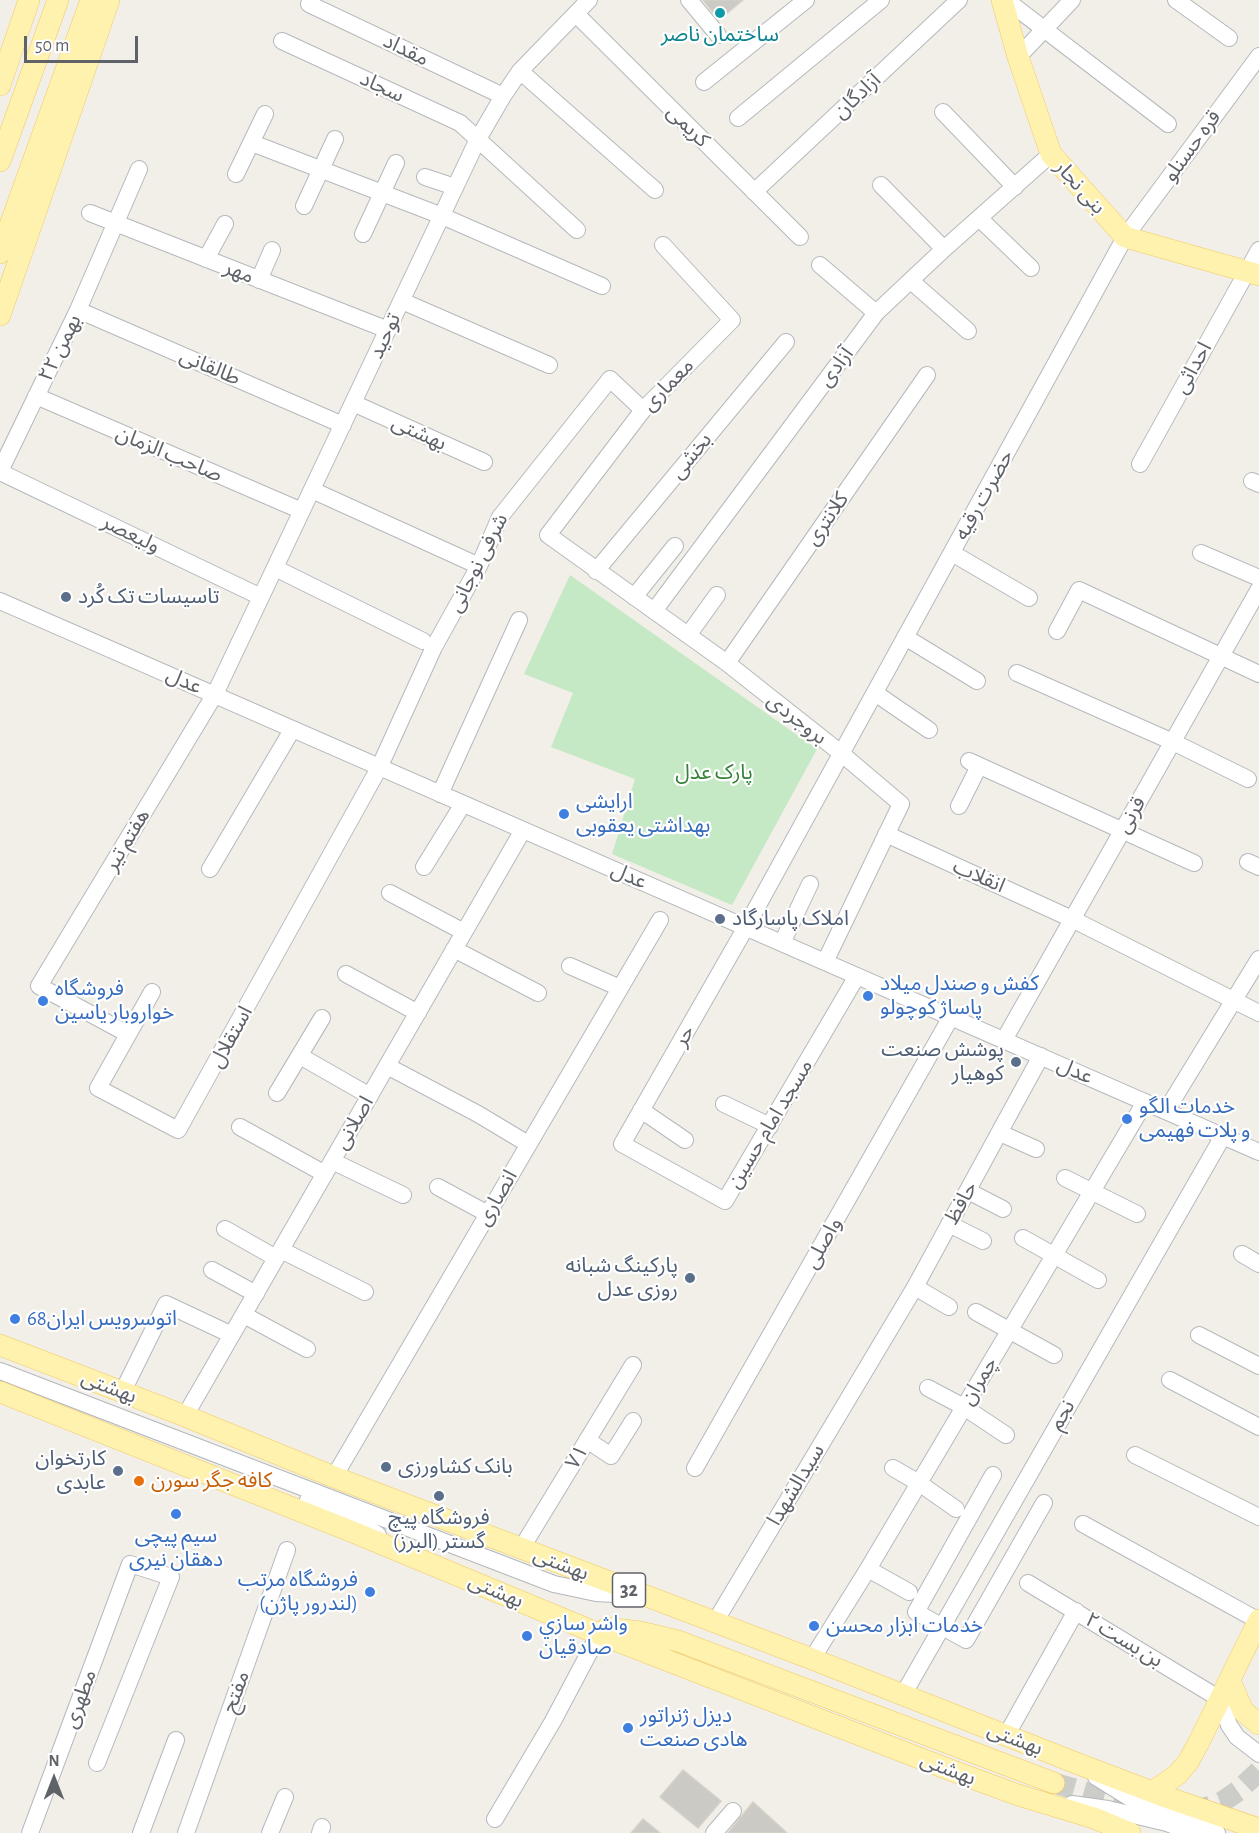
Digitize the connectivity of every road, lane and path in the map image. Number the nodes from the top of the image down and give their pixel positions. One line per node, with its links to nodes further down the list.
1 (29, 0): 23 (main road)
2 (58, 0): 33 (main road)
3 (91, 0): 59 (main road)
4 (109, 0): 70 (main road)
5 (589, 0): 14 (street, توحید)
6 (689, 0): 16 (street)
7 (806, 0): 22 (street)
8 (881, 0): 27 (street)
9 (959, 0): 43 (street, آزادگان)
10 (1004, 0): 15 (street); 20 (main road, بنی نجار)
11 (1071, 0): 15 (street)
12 (1176, 0): 17 (street)
13 (309, 4): 24 (street, مقداد)
14 (576, 14): 21 (street, توحید); 43 (street, کریمی)
15 (1043, 29): 20 (street); 28 (street)
16 (718, 35)
17 (1228, 39)
18 (282, 41): 30 (street, سجاد)
19 (1259, 56): 54 (street, قره حسنلو)
20 (1018, 57): 32 (main road, بنی نجار)
21 (520, 71): 24 (street, توحید); 42 (street)
22 (704, 82)
23 (0, 85)
24 (503, 96): 30 (street, توحید)
25 (943, 112): 40 (street)
26 (265, 114): 31 (street)
27 (738, 118)
28 (1168, 124)
29 (335, 139): 36 (street)
30 (478, 139): 41 (street, توحید); 51 (street, سجاد)
31 (252, 143): 36 (street); 37 (street)
32 (1051, 154): 40 (street, آزادی); 54 (main road, بنی نجار)
33 (0, 161)
34 (396, 163): 44 (street)
35 (139, 169): 49 (street, ۲۲ بهمن)
36 (320, 170): 44 (street); 45 (street)
37 (236, 174)
38 (426, 177): 41 (street)
39 (881, 185): 56 (street)
40 (1015, 187): 48 (street, آزادی)
41 (455, 188): 47 (street, توحید)
42 (655, 190)
43 (754, 192): 53 (street, کریمی)
44 (382, 195): 47 (street); 52 (street)
45 (304, 206)
46 (90, 213): 49 (street, مهر)
47 (442, 216): 66 (street); 67 (street, توحید)
48 (979, 219): 56 (street, آزادی); 62 (street)
49 (117, 223): 60 (street, مهر); 68 (street, ۲۲ بهمن)
50 (225, 224): 60 (street)
51 (577, 230)
52 (363, 234)
53 (800, 237)
54 (1125, 237): 63 (main road); 87 (street, حضرت رقیه)
55 (663, 245): 78 (street, معماری)
56 (944, 249): 65 (street, آزادی)
57 (272, 250): 64 (street)
58 (1259, 250): 63 (street, احداثی)
59 (0, 253)
60 (206, 259): 64 (street, مهر)
61 (820, 265): 69 (street)
62 (1031, 268)
63 (1253, 274): 81 (street, احداثی)
64 (259, 280): 71 (street, مهر)
65 (911, 280): 69 (street, آزادی); 72 (street)
66 (602, 286)
67 (402, 301): 71 (street, توحید); 74 (street)
68 (78, 310): 76 (street, ۲۲ بهمن); 79 (street, طالقانی)
69 (876, 313): 99 (street, آزادی)
70 (0, 315)
71 (388, 330): 77 (street, توحید)
72 (968, 332)
73 (786, 342): 91 (street, بخشی)
74 (549, 365)
75 (927, 375): 106 (street, کلانتری)
76 (36, 396): 82 (street, ۲۲ بهمن); 84 (street, صاحب الزمان)
77 (353, 403): 79 (street, توحید); 80 (street, بهشتی)
78 (643, 410): 85 (street, معماری); 89 (street, شرفی نوجانی)
79 (343, 425): 83 (street, توحید)
80 (484, 462)
81 (1140, 464)
82 (0, 471): 95 (street, ولیعصر)
83 (312, 490): 84 (street, توحید); 89 (street)
84 (302, 511): 90 (street, توحید)
85 (548, 535): 91 (street, بروجردی)
86 (675, 546): 96 (street)
87 (952, 553): 97 (street); 103 (street, حضرت رقیه)
88 (1201, 553): 92 (street)
89 (479, 566): 116 (street, شرفی نوجانی)
90 (275, 568): 95 (street, توحید); 104 (street)
91 (596, 572): 96 (street, بروجردی)
92 (1259, 578)
93 (1259, 589): 105 (street, قرنی)
94 (717, 595): 102 (street)
95 (261, 597): 111 (street, توحید)
96 (634, 597): 99 (street, بروجردی)
97 (1029, 598)
98 (0, 601): 111 (street, عدل)
99 (654, 611): 102 (street, بروجردی)
100 (519, 620): 118 (street)
101 (1057, 631): 105 (street)
102 (689, 634): 106 (street, بروجردی)
103 (905, 638): 109 (street); 110 (street, حضرت رقیه)
104 (423, 641)
105 (1221, 657): 108 (street); 114 (street, قرنی)
106 (728, 663): 115 (street, بروجردی)
107 (1017, 673): 114 (street)
108 (1259, 674)
109 (977, 681)
110 (875, 693): 113 (street); 115 (street, حضرت رقیه)
111 (215, 694): 112 (street, عدل); 148 (street, هفتم تیر)
112 (292, 730): 116 (street, عدل); 126 (street)
113 (929, 730)
114 (1173, 742): 117 (street); 122 (street, قرنی)
115 (842, 754): 123 (street, بروجردی); 131 (street, حر)
116 (379, 768): 118 (street, عدل); 148 (street, استقلال)
117 (1248, 779)
118 (440, 794): 119 (street, عدل)
119 (463, 804): 121 (street, عدل); 125 (street)
120 (959, 806): 122 (street)
121 (523, 830): 131 (street, عدل); 132 (street, اصلانی)
122 (1123, 830): 124 (street); 129 (street, قرنی)
123 (886, 834): 129 (street, انقلاب); 136 (street, بروجردی)
124 (1194, 863)
125 (424, 867)
126 (210, 869)
127 (810, 884): 133 (street)
128 (390, 893): 132 (street)
129 (1072, 919): 143 (street, انقلاب); 149 (street, قرنی)
130 (660, 920): 140 (street, انصاری)
131 (746, 927): 133 (street, عدل); 157 (street, حر)
132 (464, 932): 134 (street, اصلانی)
133 (783, 943): 136 (street, عدل)
134 (454, 949): 142 (street); 144 (street, اصلانی)
135 (1259, 959): 143 (street)
136 (825, 962): 139 (street, عدل)
137 (570, 966): 140 (street)
138 (346, 974): 144 (street)
139 (857, 976): 146 (street, عدل); 159 (street, مسجد امام حسین)
140 (620, 988): 164 (street, انصاری)
141 (152, 992): 148 (street, استقلال)
142 (538, 993)
143 (1234, 999): 145 (street, انقلاب); 158 (street)
144 (418, 1013): 152 (street, اصلانی)
145 (1259, 1013)
146 (951, 1017): 149 (street, عدل); 215 (street, واصلی)
147 (322, 1018): 150 (street)
148 (128, 1034)
149 (1004, 1040): 151 (street, عدل)
150 (300, 1056): 153 (street); 154 (street)
151 (1041, 1056): 155 (street, عدل); 161 (street, حافظ)
152 (387, 1066): 154 (street, اصلانی); 164 (street)
153 (277, 1093)
154 (370, 1096): 168 (street, اصلانی)
155 (1145, 1102): 158 (street, عدل); 172 (street, چمران)
156 (724, 1104): 159 (street)
157 (641, 1110): 163 (street); 165 (street, حر)
158 (1166, 1111): 162 (street, عدل)
159 (770, 1126): 165 (street, مسجد امام حسین)
160 (240, 1127): 168 (street)
161 (1000, 1133): 166 (street); 171 (street, حافظ)
162 (1223, 1136): 167 (street, عدل); 235 (street, نجم)
163 (685, 1140)
164 (528, 1144): 175 (street, انصاری)
165 (622, 1144)
166 (1036, 1149)
167 (1259, 1152)
168 (328, 1168): 173 (street); 181 (street, اصلانی)
169 (1065, 1178): 172 (street)
170 (438, 1187): 175 (street)
171 (968, 1191): 174 (street); 177 (street, حافظ)
172 (1091, 1191): 176 (street); 183 (street, چمران)
173 (403, 1195)
174 (1003, 1209)
175 (488, 1214): 218 (street, انصاری)
176 (1137, 1214)
177 (949, 1224): 180 (street); 187 (street, حافظ)
178 (225, 1229): 181 (street)
179 (1023, 1238): 183 (street)
180 (983, 1241)
181 (279, 1254): 188 (street); 189 (street, اصلانی)
182 (1242, 1254): 184 (street)
183 (1053, 1255): 186 (street); 193 (street, چمران)
184 (1259, 1264)
185 (212, 1270): 189 (street)
186 (1098, 1280)
187 (915, 1287): 190 (street); 197 (street, حافظ)
188 (365, 1292)
189 (255, 1294): 192 (street, اصلانی)
190 (949, 1307)
191 (976, 1312): 193 (street)
192 (244, 1315): 194 (street, اصلانی); 198 (street)
193 (1008, 1331): 199 (street); 208 (street, چمران)
194 (232, 1335): 207 (street); 209 (street, اصلانی)
195 (1199, 1335): 201 (street)
196 (0, 1345): 207 (main road, بهشتى / 32)
197 (878, 1348): 233 (street, سیدالشهدا)
198 (307, 1349)
199 (1054, 1356)
200 (633, 1365): 213 (street, ۷۱)
201 (1259, 1366)
202 (0, 1371): 230 (street)
203 (0, 1379): 226 (street)
204 (1170, 1380): 211 (street)
205 (928, 1388): 208 (street)
206 (0, 1392): 226 (main road, بهشتی / 32)
207 (122, 1393): 209 (main road, بهشتى / 32)
208 (964, 1407): 212 (street); 219 (street, چمران)
209 (185, 1416): 218 (main road, بهشتى / 32)
210 (633, 1421): 213 (street)
211 (1259, 1427)
212 (1006, 1435)
213 (587, 1440): 224 (street, ۷۱)
214 (1135, 1455): 222 (street)
215 (695, 1468)
216 (893, 1468): 219 (street)
217 (993, 1476): 235 (street)
218 (334, 1477): 224 (main road, بهشتى / 32)
219 (919, 1483): 221 (street); 227 (street, چمران)
220 (1044, 1503): 235 (street)
221 (956, 1509)
222 (1259, 1517)
223 (1083, 1524): 232 (street)
224 (521, 1549): 230 (main road, بهشتى / 32)
225 (287, 1550): 256 (street, مفتح)
226 (409, 1555): 234 (main road, بهشتی / 32)
227 (868, 1569): 229 (street); 237 (street, چمران)
228 (1028, 1583): 231 (street, بن بست ۲)
229 (909, 1592)
230 (646, 1596): 233 (main road, بهشتى / 32)
231 (1076, 1611): 238 (street, بن بست ۲); 241 (street)
232 (1259, 1620): 238 (main road)
233 (715, 1622): 237 (main road, بهشتى / 32)
234 (577, 1625): 236 (main road, بهشتی / 32); 246 (main road)
235 (942, 1626): 239 (street, نجم)
236 (599, 1634): 248 (main road, بهشتی / 32); 252 (street)
237 (812, 1659): 239 (main road, بهشتى / 32)
238 (1225, 1690): 240 (main road); 243 (street); 247 (main road)
239 (903, 1695): 241 (main road, بهشتى / 32)
240 (1259, 1724)
241 (1006, 1736): 245 (main road, بهشتى / 32)
242 (176, 1740): 255 (street)
243 (1259, 1754)
244 (98, 1763): 254 (street, مطهری)
245 (1076, 1763): 247 (main road, بهشتى / 32); 262 (street)
246 (1054, 1783)
247 (1152, 1792): 253 (main road, بهشتى / 32)
248 (1018, 1795): 251 (main road, بهشتی / 32); 261 (street)
249 (285, 1797): 257 (street)
250 (733, 1811): 258 (street)
251 (1094, 1818): 259 (main road); 260 (main road, بهشتی / 32)
252 (495, 1819)
253 (1259, 1829)
254 (30, 1833)
255 (141, 1833)
256 (186, 1833)
257 (270, 1833)
258 (714, 1833)
259 (1114, 1833)
260 (1130, 1833)
261 (1192, 1833)
262 (1217, 1833)

